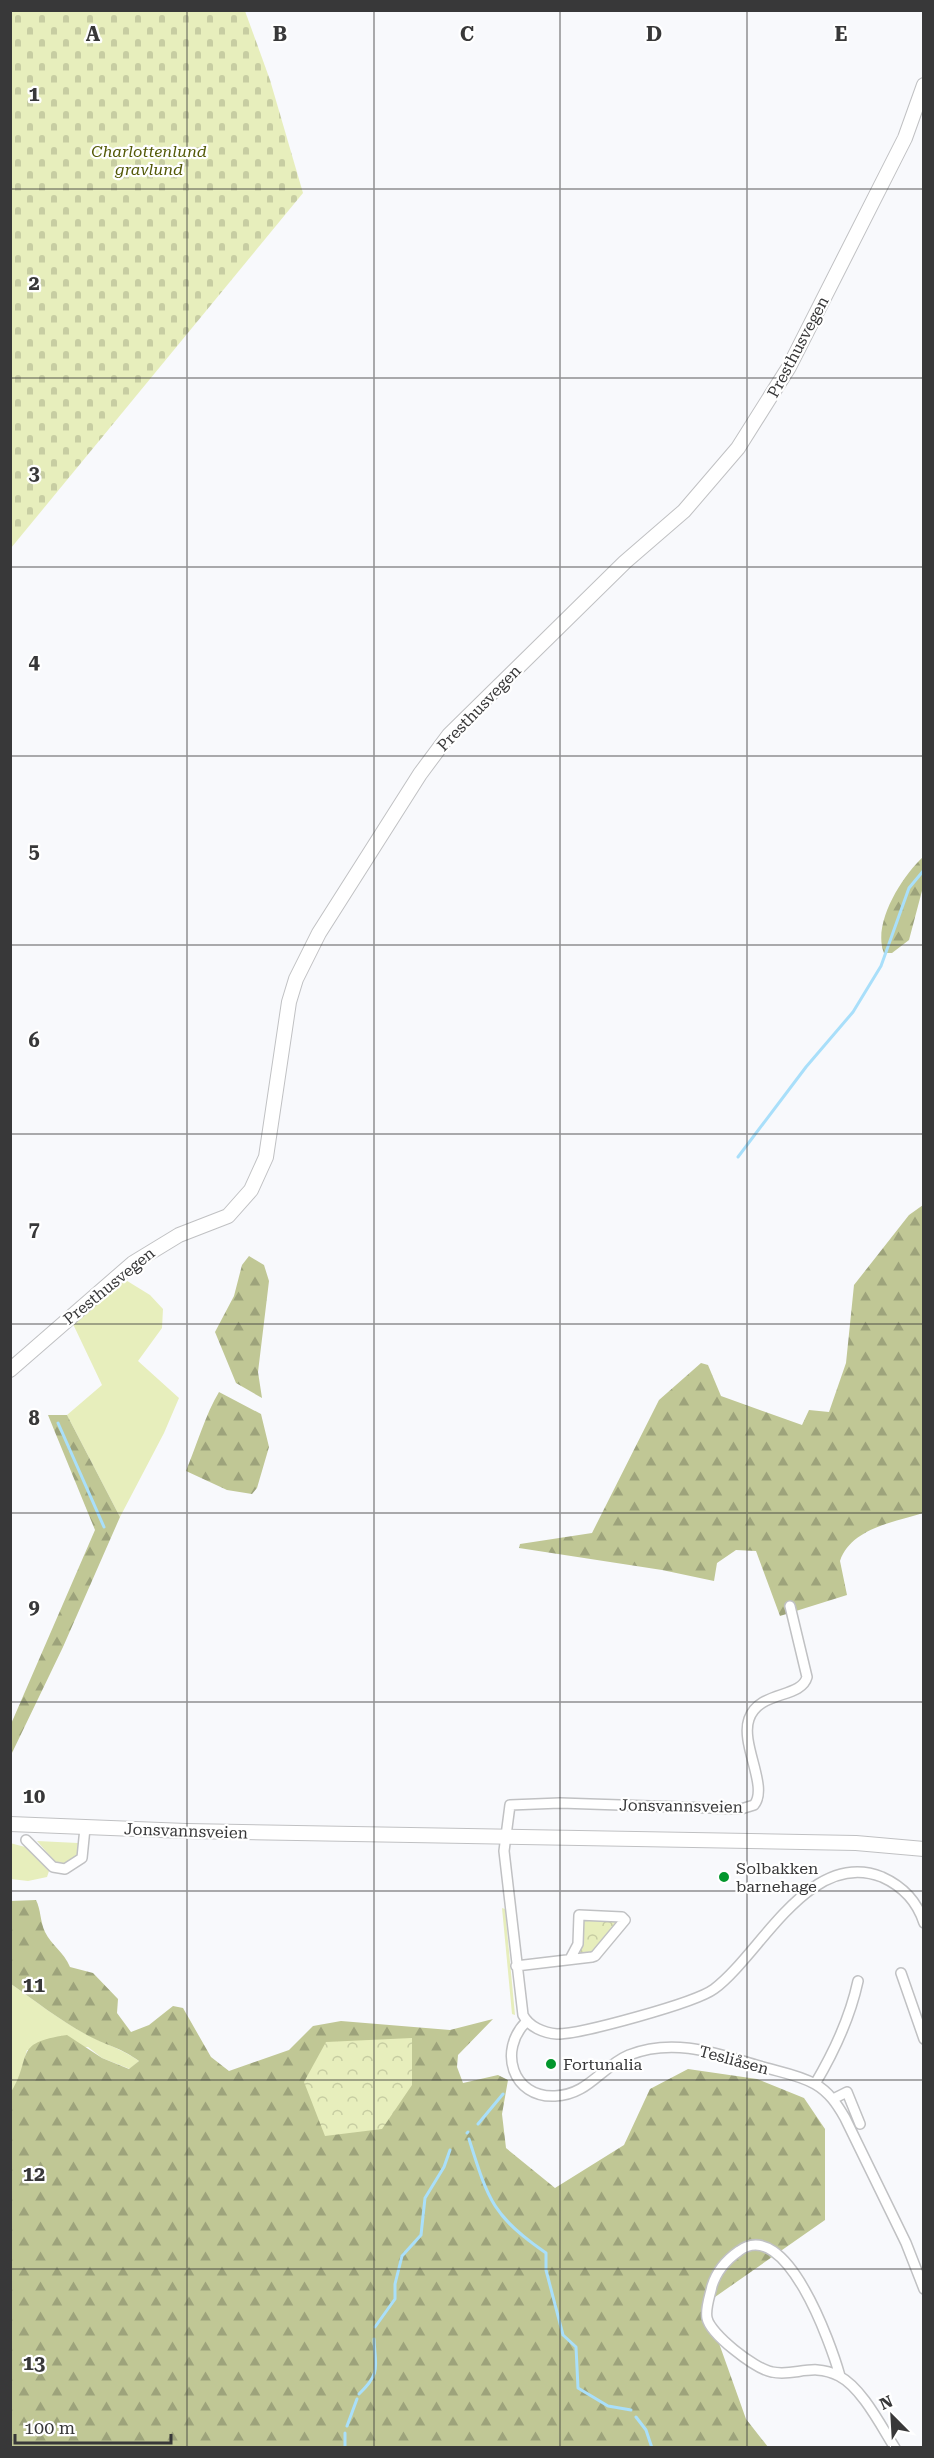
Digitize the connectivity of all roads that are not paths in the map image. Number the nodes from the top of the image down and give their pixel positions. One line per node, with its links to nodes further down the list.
1 (924, 85): 2 (street, Presthusvegen)
2 (10, 1370)
3 (790, 1606): 6 (street, Jonsvannsveien)
4 (10, 1824): 5 (street, Jonsvannsveien)
5 (85, 1828): 6 (street, Jonsvannsveien); 7 (street)
6 (505, 1838): 8 (street, Jonsvannsveien); 11 (street)
7 (26, 1840)
8 (924, 1849)
9 (924, 1923): 14 (street)
10 (570, 1959): 10 (street); 11 (street)
11 (516, 1966): 14 (street)
12 (901, 1973): 15 (street)
13 (858, 1981): 16 (street)
14 (526, 2022): 16 (street, Tesliåsen)
15 (924, 2039)
16 (814, 2084): 17 (street, Tesliåsen)
17 (833, 2100): 18 (street, Tesliåsen); 19 (street, Tesliåsen)
18 (860, 2124)
19 (924, 2289)
20 (840, 2376): 20 (street); 21 (street)
21 (895, 2448)

